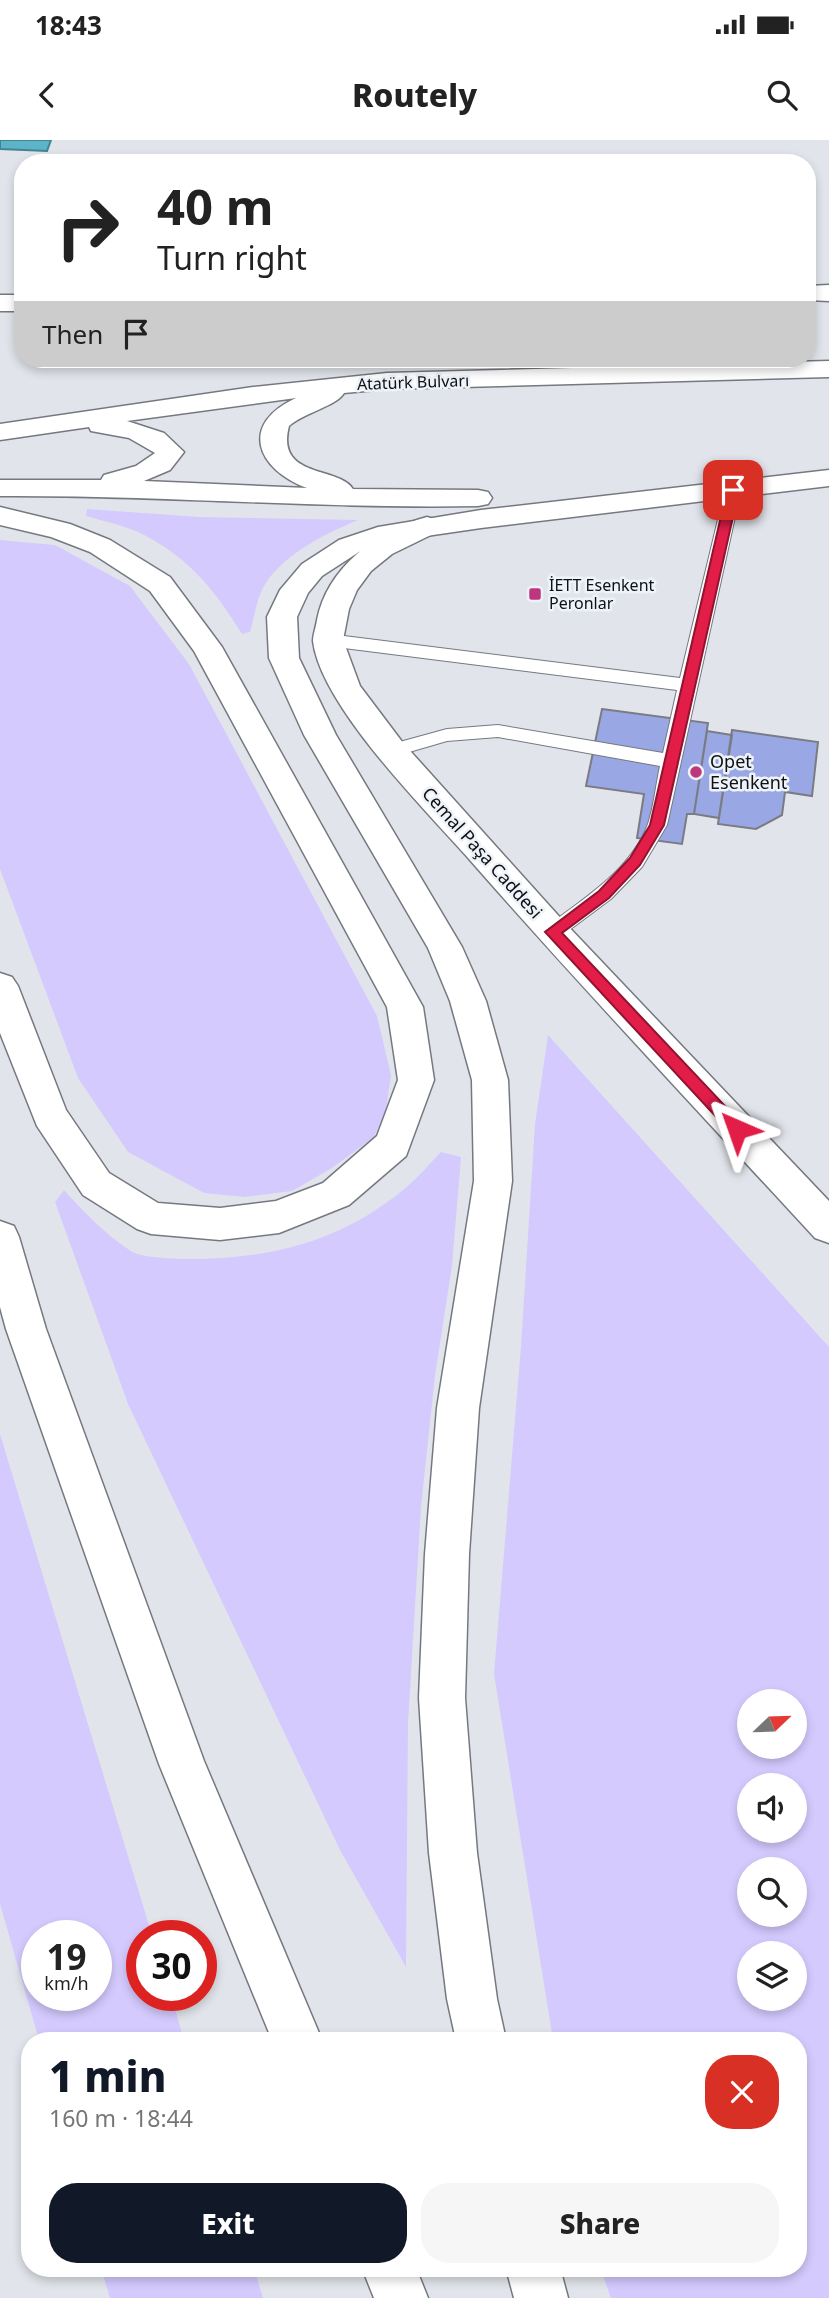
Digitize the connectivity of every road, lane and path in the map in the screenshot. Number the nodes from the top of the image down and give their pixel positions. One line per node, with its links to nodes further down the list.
1 (829, 369): 2 (main road, Atatürk Bulvarı)
2 (387, 381): 3 (main road, Atatürk Bulvarı); 9 (main road)
3 (60, 422): 4 (main road, Atatürk Bulvarı); 6 (main road)
4 (0, 432)
5 (829, 478): 8 (main road)
6 (92, 487): 7 (main road); 9 (main road)
7 (0, 488)
8 (733, 490): 9 (main road); 11 (main road); 13 (lane)
9 (396, 500)
10 (0, 516): 17 (main road)
11 (427, 527): 12 (main road); 21 (main road)
12 (328, 640): 13 (lane); 14 (main road, Cemal Paşa Caddesi)
13 (687, 685): 15 (lane)
14 (392, 751): 15 (lane); 16 (main road, Cemal Paşa Caddesi)
15 (671, 761): 16 (lane)
16 (552, 932): 18 (main road, Cemal Paşa Caddesi)
17 (0, 986)
18 (829, 1227)
19 (0, 1237): 20 (main road)
20 (294, 2032)
21 (479, 2032)
22 (393, 2277): 24 (main road)
23 (535, 2277): 25 (main road)
24 (401, 2298)
25 (541, 2298)

